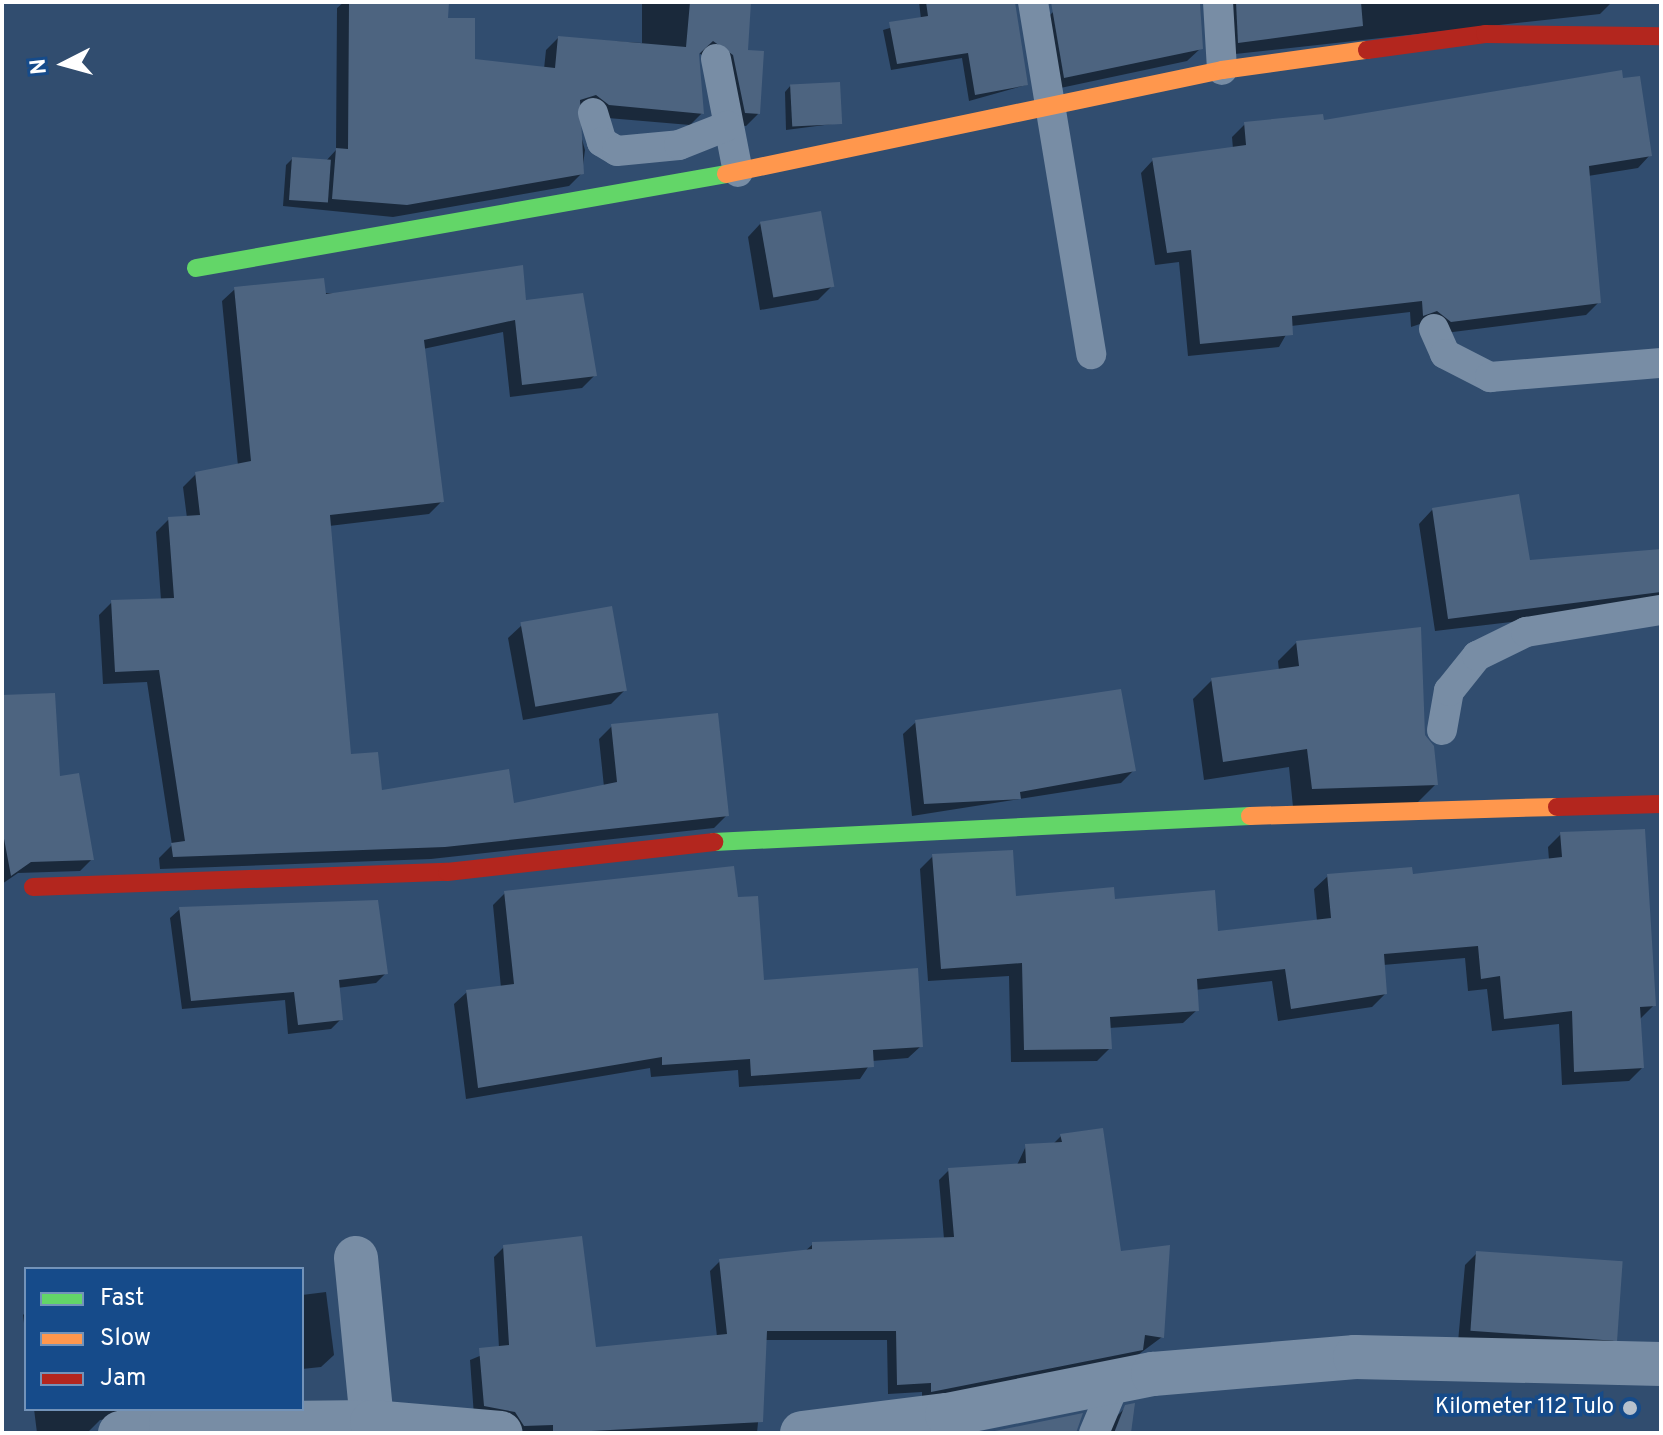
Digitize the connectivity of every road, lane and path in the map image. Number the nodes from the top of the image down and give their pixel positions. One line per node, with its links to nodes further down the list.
1 (1033, 2): 6 (lane)
2 (1218, 2): 5 (lane)
3 (1661, 36): 5 (street)
4 (716, 59): 8 (lane)
5 (1222, 70): 6 (street)
6 (1051, 106): 9 (street); 12 (lane)
7 (593, 113): 8 (lane)
8 (727, 126): 9 (lane)
9 (738, 172): 10 (street)
10 (196, 268)
11 (1434, 329): 13 (lane)
12 (1091, 354)
13 (1661, 363)
14 (1661, 610): 15 (lane)
15 (1442, 730)
16 (1661, 804): 17 (street)
17 (33, 887)
18 (356, 1258): 21 (street)
19 (1661, 1364): 20 (street)
20 (1116, 1381): 25 (street); 26 (lane)
21 (372, 1422): 22 (street); 24 (street)
22 (169, 1428): 23 (street)
23 (120, 1433)
24 (501, 1433)
25 (802, 1433)
26 (1094, 1433)

